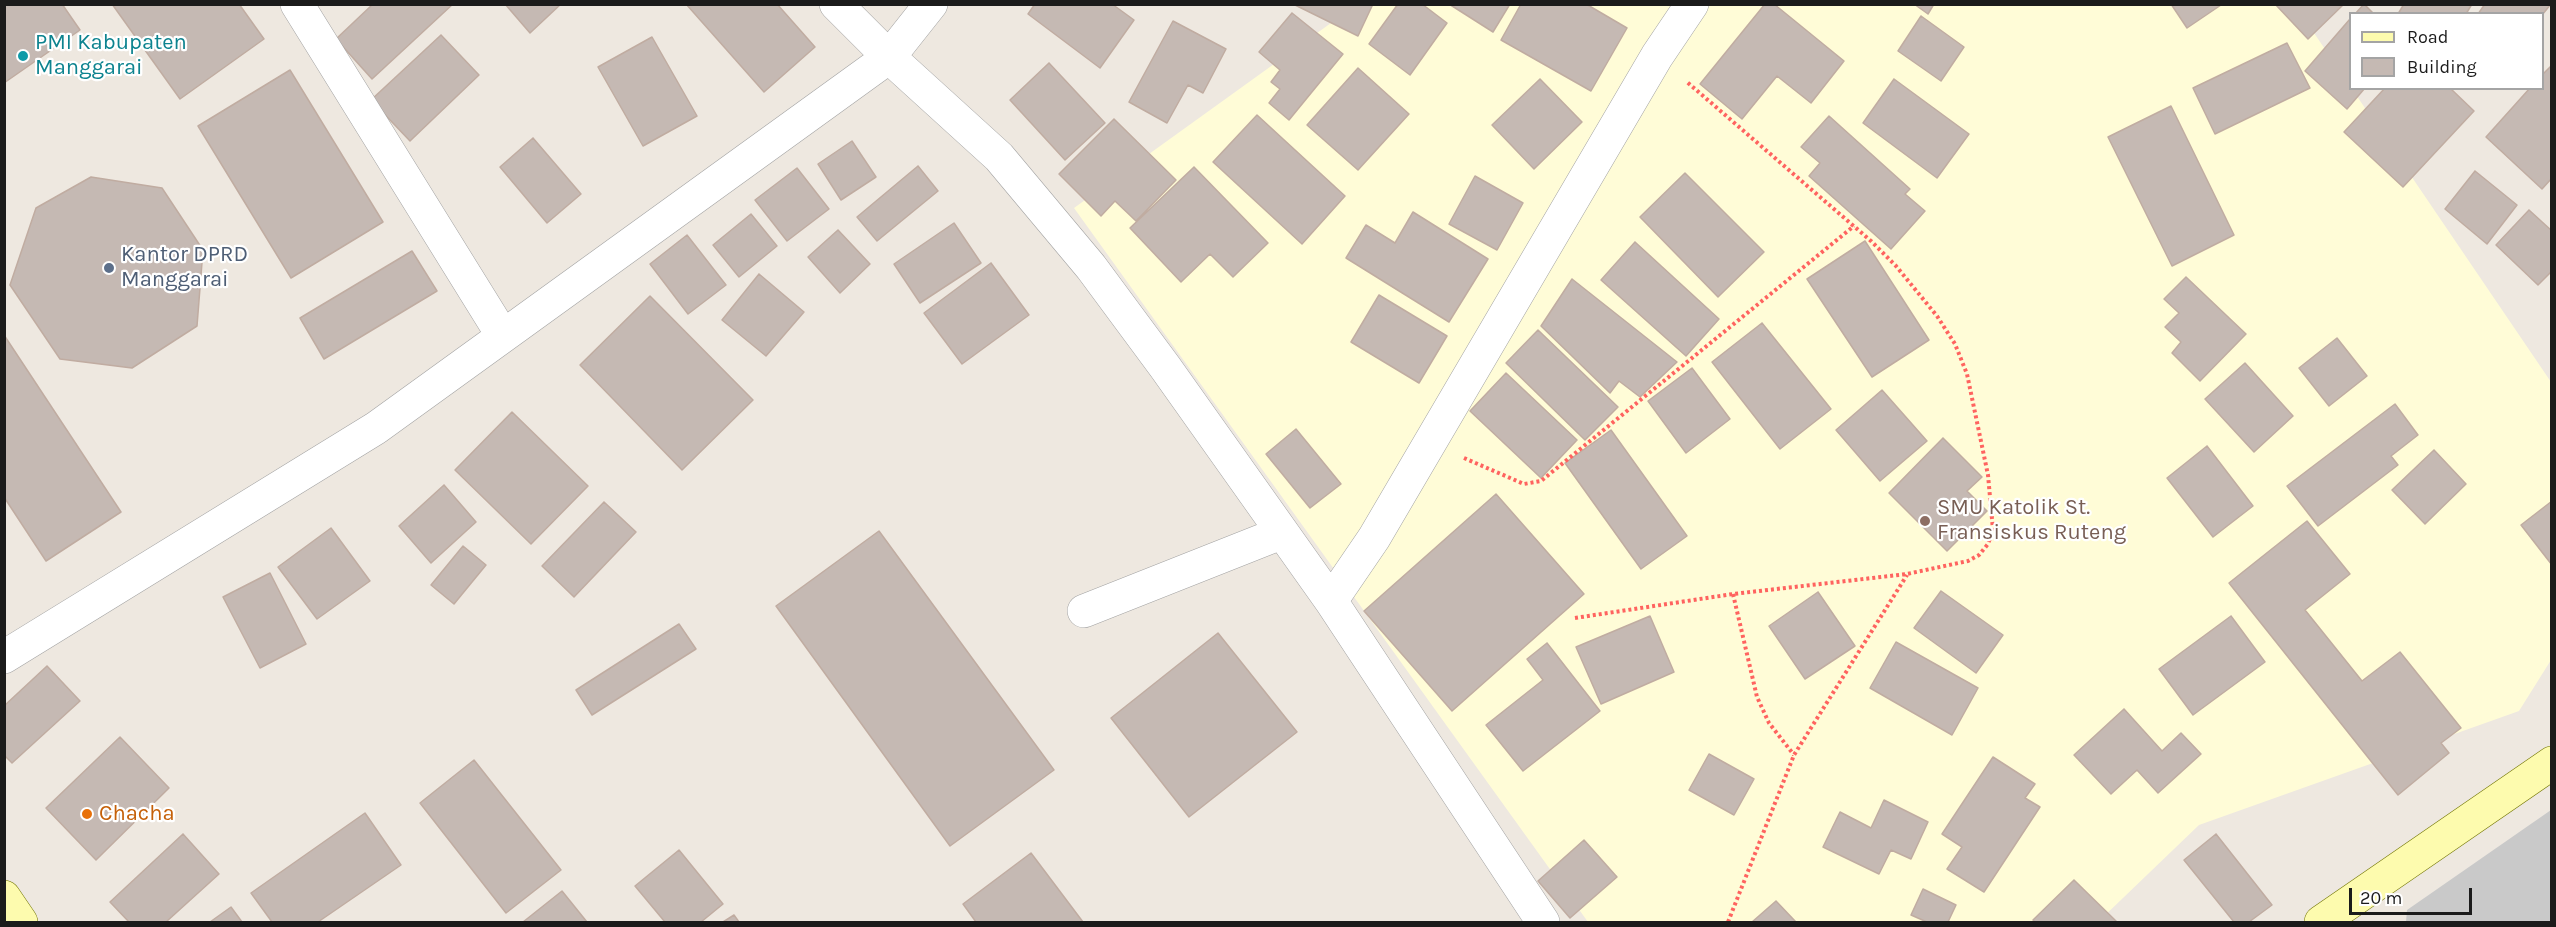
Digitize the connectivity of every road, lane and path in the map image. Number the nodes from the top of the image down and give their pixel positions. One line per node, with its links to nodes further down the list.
1 (297, 4): 8 (street)
2 (836, 4): 6 (street)
3 (931, 4): 6 (street)
4 (1692, 4): 5 (street)
5 (1657, 56): 7 (path); 9 (street)
6 (889, 57): 8 (street); 10 (street)
7 (1854, 226): 9 (path); 11 (path)
8 (503, 336): 16 (street)
9 (1430, 443): 13 (street)
10 (1281, 533): 13 (street); 14 (street)
11 (1907, 574): 12 (path); 17 (path)
12 (1733, 594): 15 (path); 17 (path)
13 (1331, 601): 19 (street)
14 (1084, 611)
15 (1575, 618)
16 (4, 657)
17 (1794, 755): 20 (path)
18 (2552, 763): 21 (street)
19 (1543, 922)
20 (1728, 922)
21 (2324, 922)

